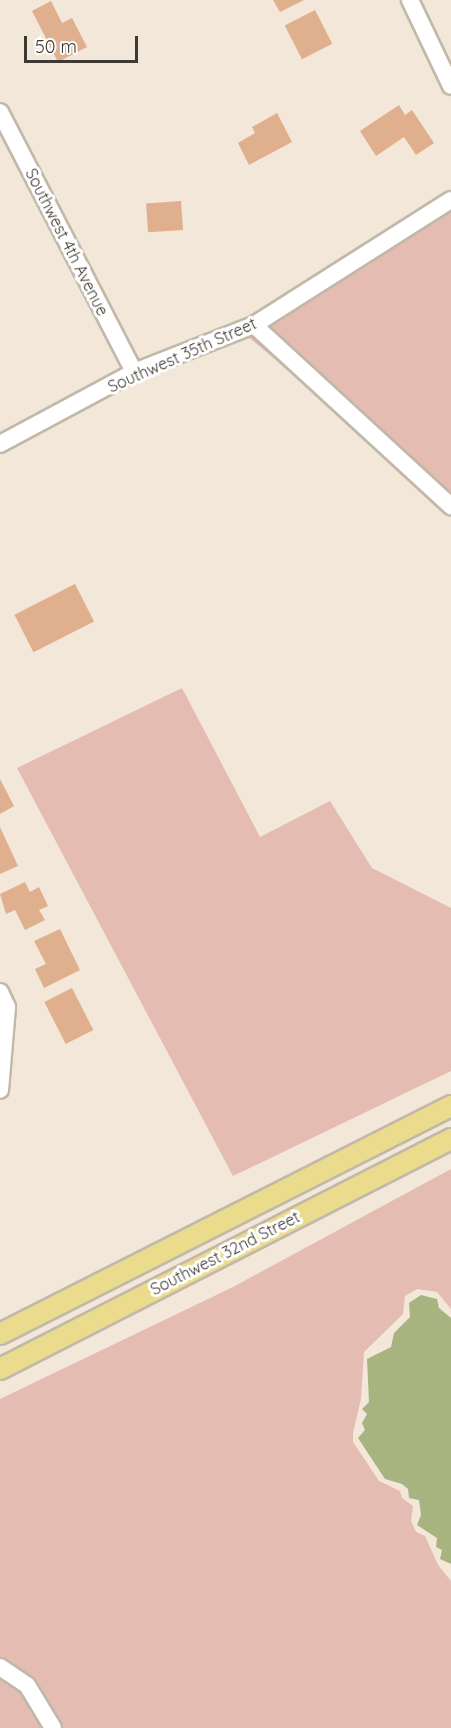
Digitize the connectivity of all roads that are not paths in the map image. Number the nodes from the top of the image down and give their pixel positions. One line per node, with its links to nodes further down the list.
1 (410, 0): 2 (street)
2 (451, 86)
3 (0, 112): 6 (street, Southwest 4th Avenue)
4 (451, 200): 5 (street, Southwest 35th Street)
5 (254, 325): 6 (street, Southwest 35th Street); 8 (street)
6 (134, 372): 7 (street, Southwest 35th Street)
7 (0, 444)
8 (451, 506)
9 (0, 992): 10 (street)
10 (1, 1088)
11 (451, 1106): 13 (main road, Southwest 32nd Street)
12 (451, 1138): 14 (main road, Southwest 32nd Street)
13 (0, 1334)
14 (0, 1369)
15 (2, 1668): 16 (street)
16 (53, 1728)

